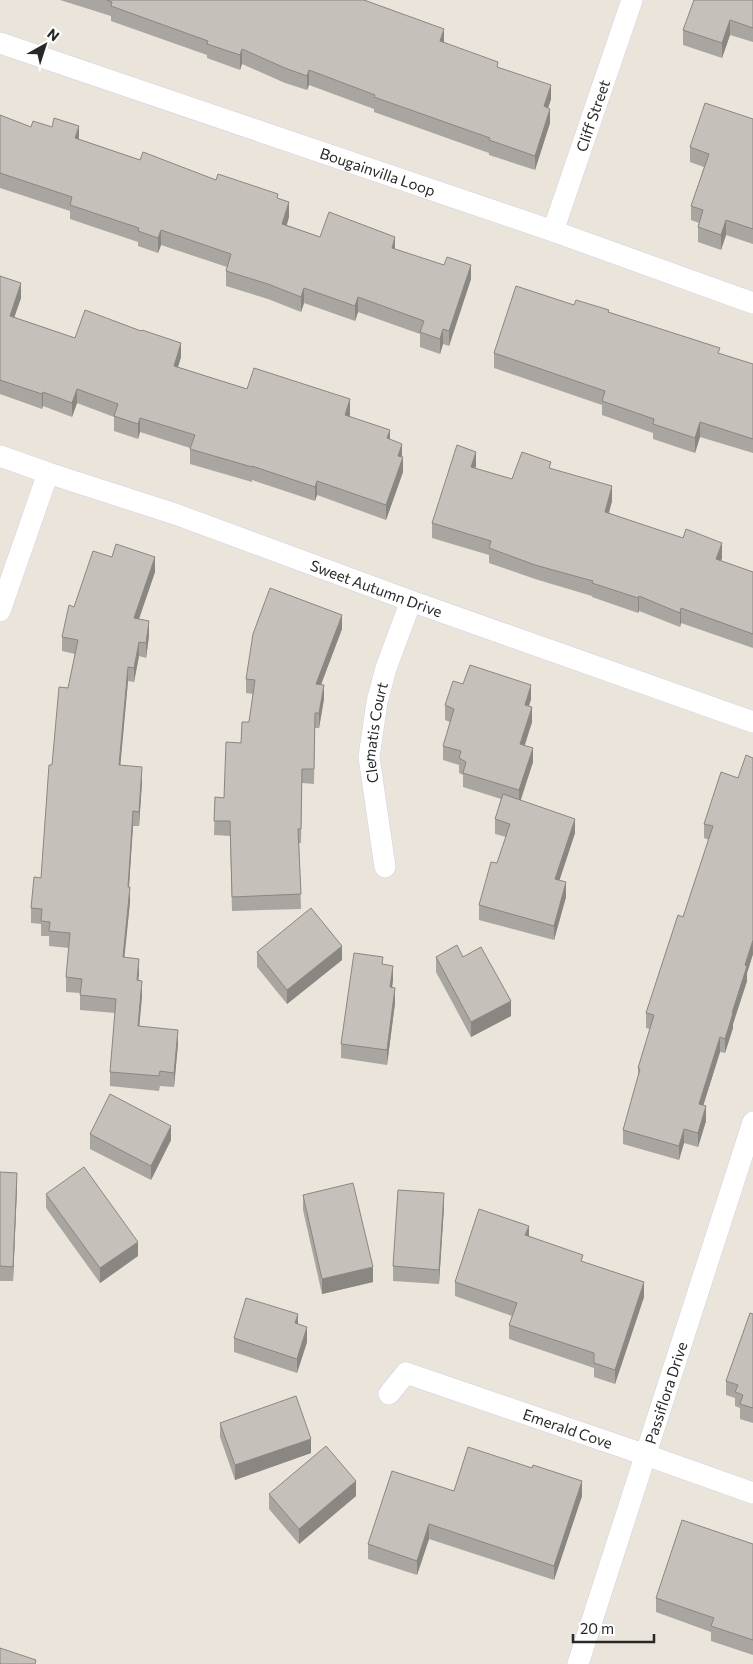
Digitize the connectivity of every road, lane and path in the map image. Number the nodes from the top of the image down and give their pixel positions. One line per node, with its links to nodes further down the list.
1 (632, 0): 3 (street, Cliff Street)
2 (0, 43): 3 (street, Bougainvilla Loop)
3 (553, 231): 4 (street, Bougainvilla Loop)
4 (753, 303)
5 (0, 456): 6 (street, Sweet Autumn Drive)
6 (48, 473): 7 (street, Sweet Autumn Drive); 8 (street)
7 (411, 601): 9 (street, Sweet Autumn Drive); 10 (street, Clematis Court)
8 (0, 611)
9 (753, 722)
10 (385, 867)
11 (753, 1122): 13 (street, Passiflora Drive)
12 (389, 1394): 13 (street, Emerald Cove)
13 (646, 1455): 14 (street, Emerald Cove); 15 (street, Passiflora Drive)
14 (753, 1493)
15 (578, 1664)

